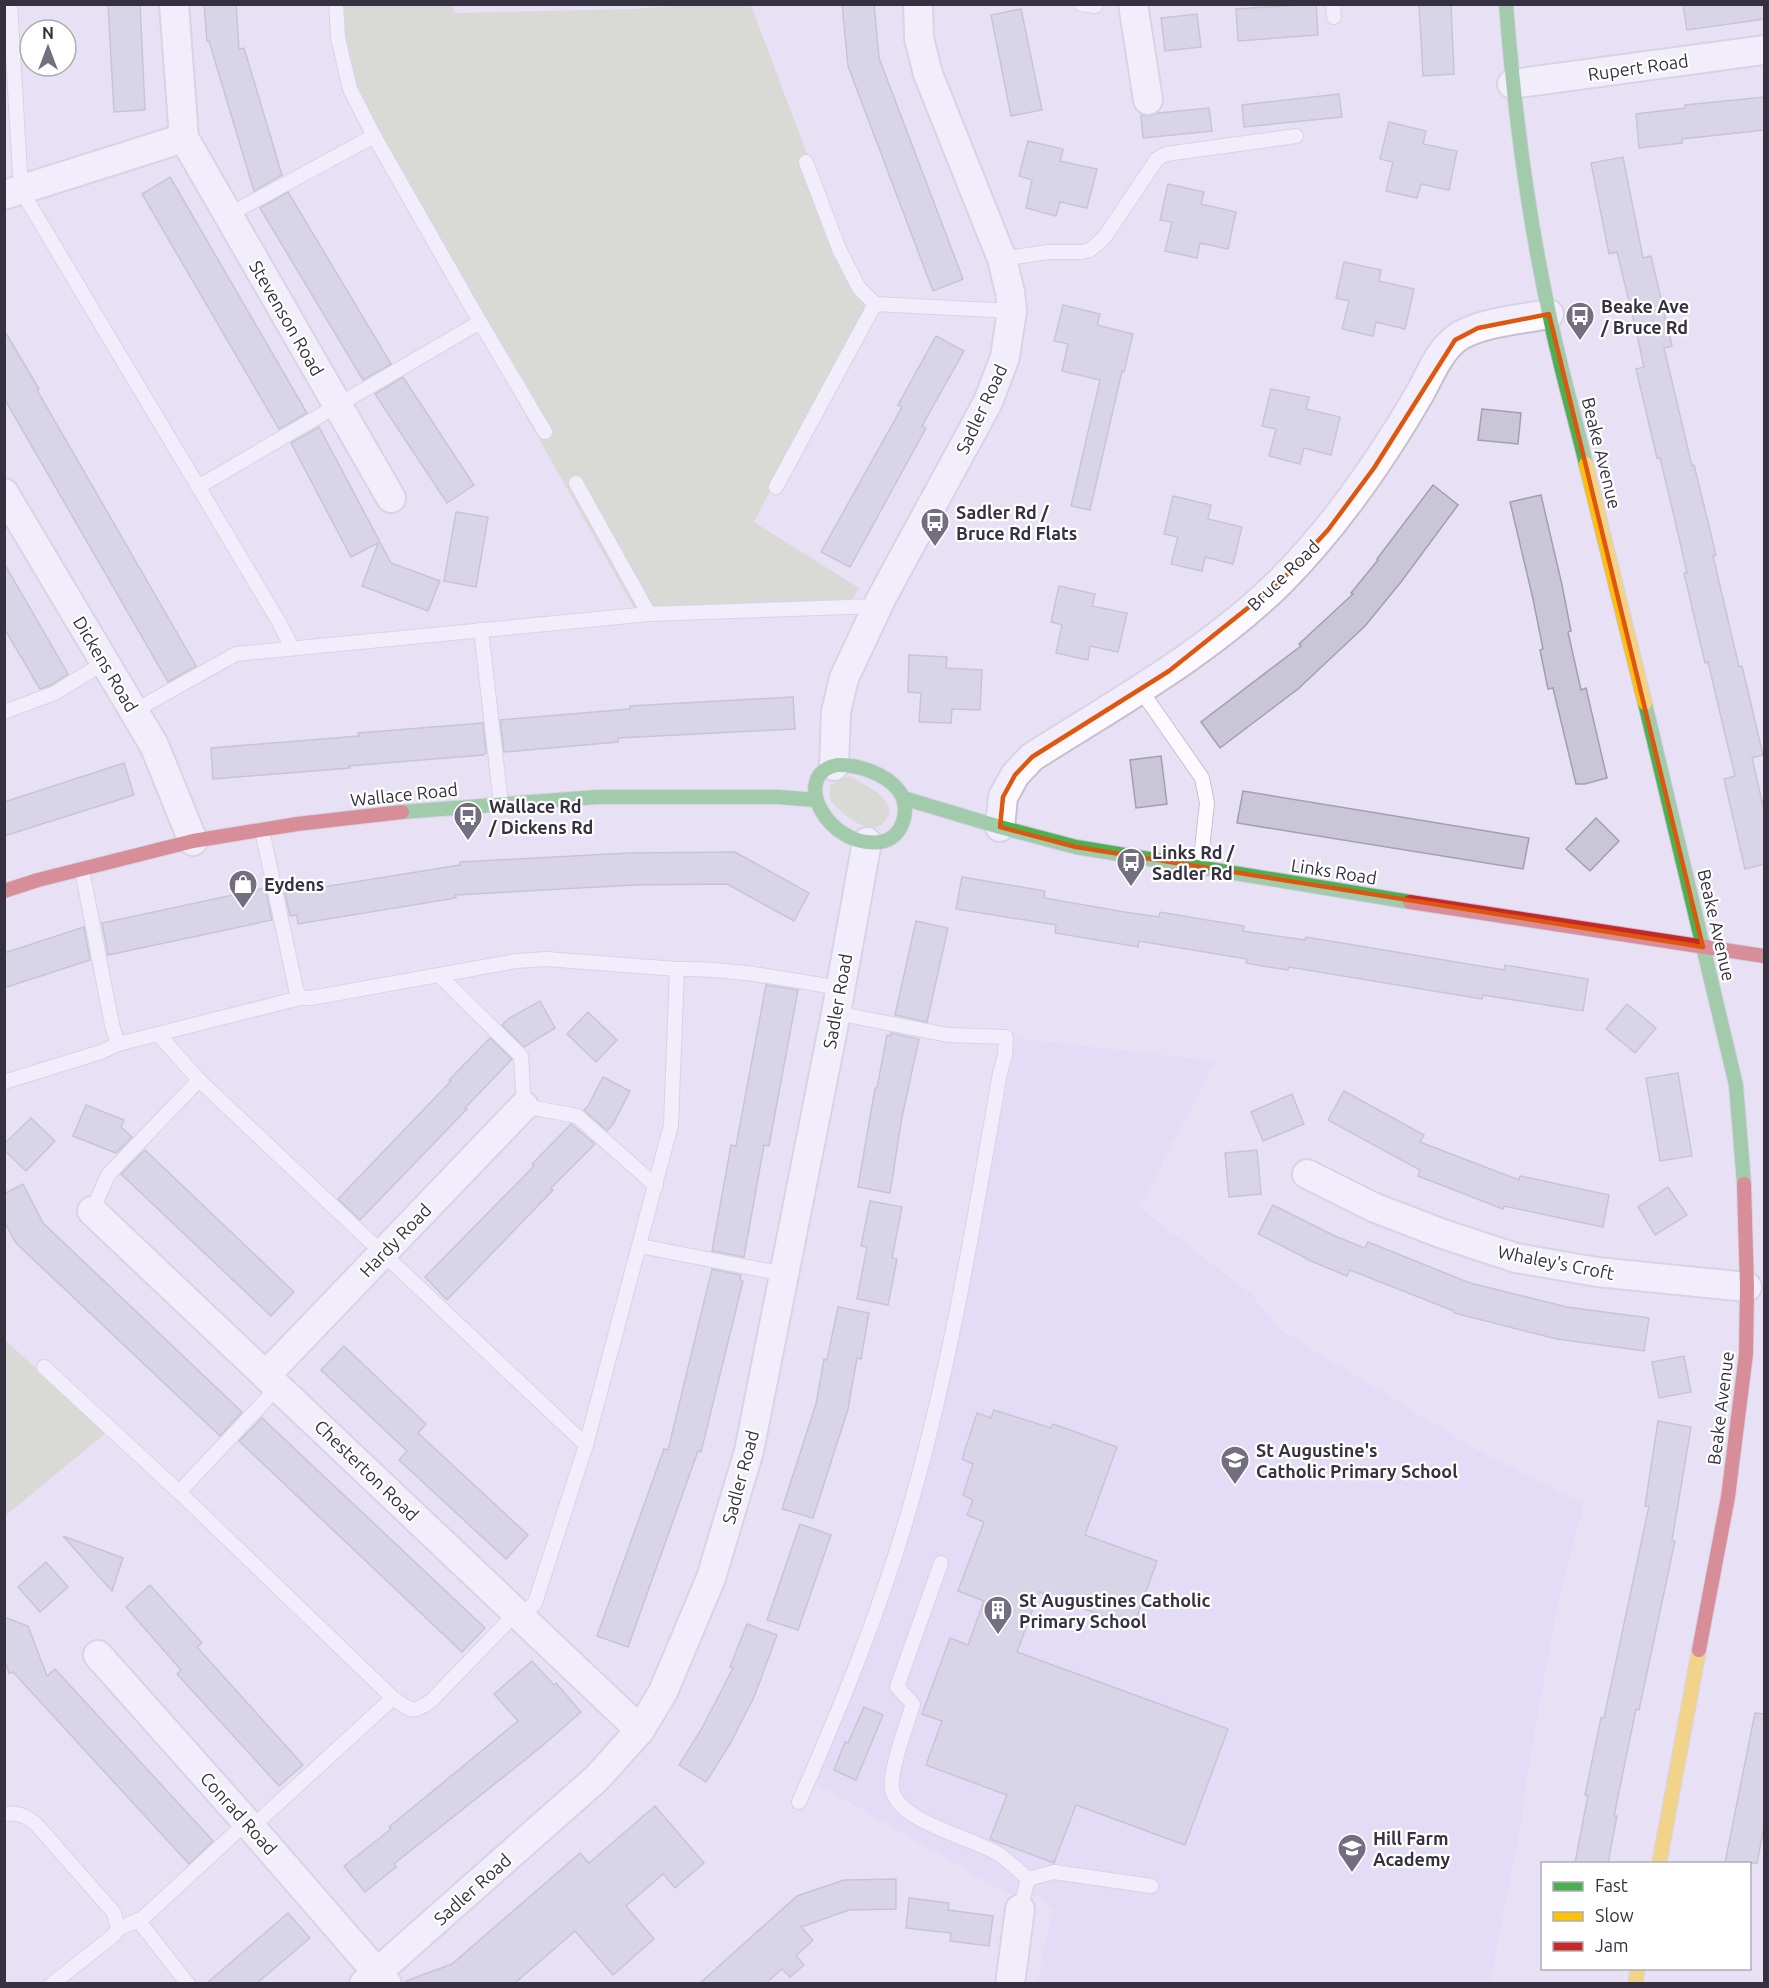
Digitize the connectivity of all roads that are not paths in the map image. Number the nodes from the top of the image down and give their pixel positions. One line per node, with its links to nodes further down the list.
1 (10, 4): 14 (lane)
2 (174, 4): 12 (street, Stevenson Road)
3 (336, 4): 10 (lane)
4 (918, 4): 16 (street, Sadler Road)
5 (1133, 4): 9 (street)
6 (1506, 4): 8 (street, Beake Avenue)
7 (1764, 50): 8 (street, Rupert Road)
8 (1512, 84): 19 (street, Beake Avenue)
9 (1148, 100)
10 (374, 136): 15 (lane); 20 (lane)
11 (1296, 136): 16 (lane)
12 (184, 138): 14 (street); 15 (street, Stevenson Road)
13 (806, 162): 17 (lane)
14 (13, 192): 24 (lane)
15 (228, 215): 21 (street, Stevenson Road)
16 (1002, 259): 18 (street, Sadler Road)
17 (875, 304): 18 (lane); 25 (lane)
18 (1012, 311): 28 (street, Sadler Road)
19 (1549, 314): 33 (street, Bruce Road); 47 (street, Beake Avenue)
20 (480, 322): 21 (lane); 22 (lane)
21 (337, 405): 24 (lane); 27 (street, Stevenson Road)
22 (545, 432)
23 (576, 483): 29 (lane)
24 (198, 487): 31 (lane)
25 (776, 487)
26 (4, 493): 32 (street, Dickens Road)
27 (390, 498)
28 (878, 606): 29 (lane); 36 (street, Sadler Road)
29 (649, 614): 30 (lane)
30 (481, 630): 31 (lane); 39 (lane)
31 (292, 648): 34 (lane)
32 (105, 662): 34 (street, Dickens Road); 35 (lane)
33 (1140, 689): 40 (street, Bruce Road); 44 (lane)
34 (134, 711): 42 (street, Dickens Road)
35 (4, 712)
36 (834, 766): 37 (street); 38 (street)
37 (903, 798): 40 (street, Links Road); 43 (street)
38 (816, 800): 39 (street, Wallace Road); 43 (street)
39 (501, 804): 41 (street, Wallace Road)
40 (1000, 827): 44 (street, Links Road)
41 (262, 830): 42 (street, Wallace Road); 51 (lane)
42 (193, 841): 45 (street, Wallace Road)
43 (867, 842): 52 (street, Sadler Road)
44 (1200, 868): 47 (street, Links Road)
45 (82, 870): 46 (street, Wallace Road); 54 (lane)
46 (4, 891)
47 (1703, 947): 48 (street, Links Road); 64 (street, Beake Avenue)
48 (1764, 956)
49 (676, 969): 50 (lane); 52 (lane); 59 (lane)
50 (439, 975): 51 (lane); 57 (lane)
51 (300, 998): 53 (lane)
52 (838, 1000): 63 (street, Sadler Road); 74 (lane)
53 (159, 1035): 54 (lane); 55 (lane)
54 (118, 1044): 56 (lane)
55 (199, 1080): 60 (lane); 62 (lane)
56 (4, 1082)
57 (524, 1107): 59 (lane); 62 (street, Hardy Road)
58 (1307, 1174): 64 (street, Whaley's Croft)
59 (656, 1186): 61 (lane)
60 (93, 1211): 66 (street, Chesterton Road)
61 (640, 1246): 63 (lane); 67 (lane)
62 (383, 1252): 66 (street, Hardy Road); 67 (lane)
63 (784, 1274): 73 (street, Sadler Road)
64 (1748, 1287): 77 (street, Beake Avenue)
65 (44, 1367): 68 (lane)
66 (273, 1380): 68 (lane); 70 (street, Chesterton Road)
67 (586, 1444): 70 (lane)
68 (179, 1492): 72 (lane)
69 (941, 1563): 78 (lane)
70 (519, 1614): 72 (lane); 73 (street, Chesterton Road)
71 (98, 1655): 76 (street, Conrad Road)
72 (393, 1698): 76 (lane)
73 (640, 1730): 83 (street, Sadler Road)
74 (799, 1802)
75 (4, 1814): 82 (lane)
76 (249, 1825): 81 (lane); 83 (street, Conrad Road)
77 (1659, 1862)
78 (1028, 1879): 79 (lane); 80 (lane)
79 (1151, 1886)
80 (1020, 1910): 86 (street)
81 (138, 1920): 82 (lane); 85 (lane)
82 (118, 1929): 84 (lane)
83 (376, 1980)
84 (52, 1983)
85 (188, 1983)
86 (1010, 1983)

